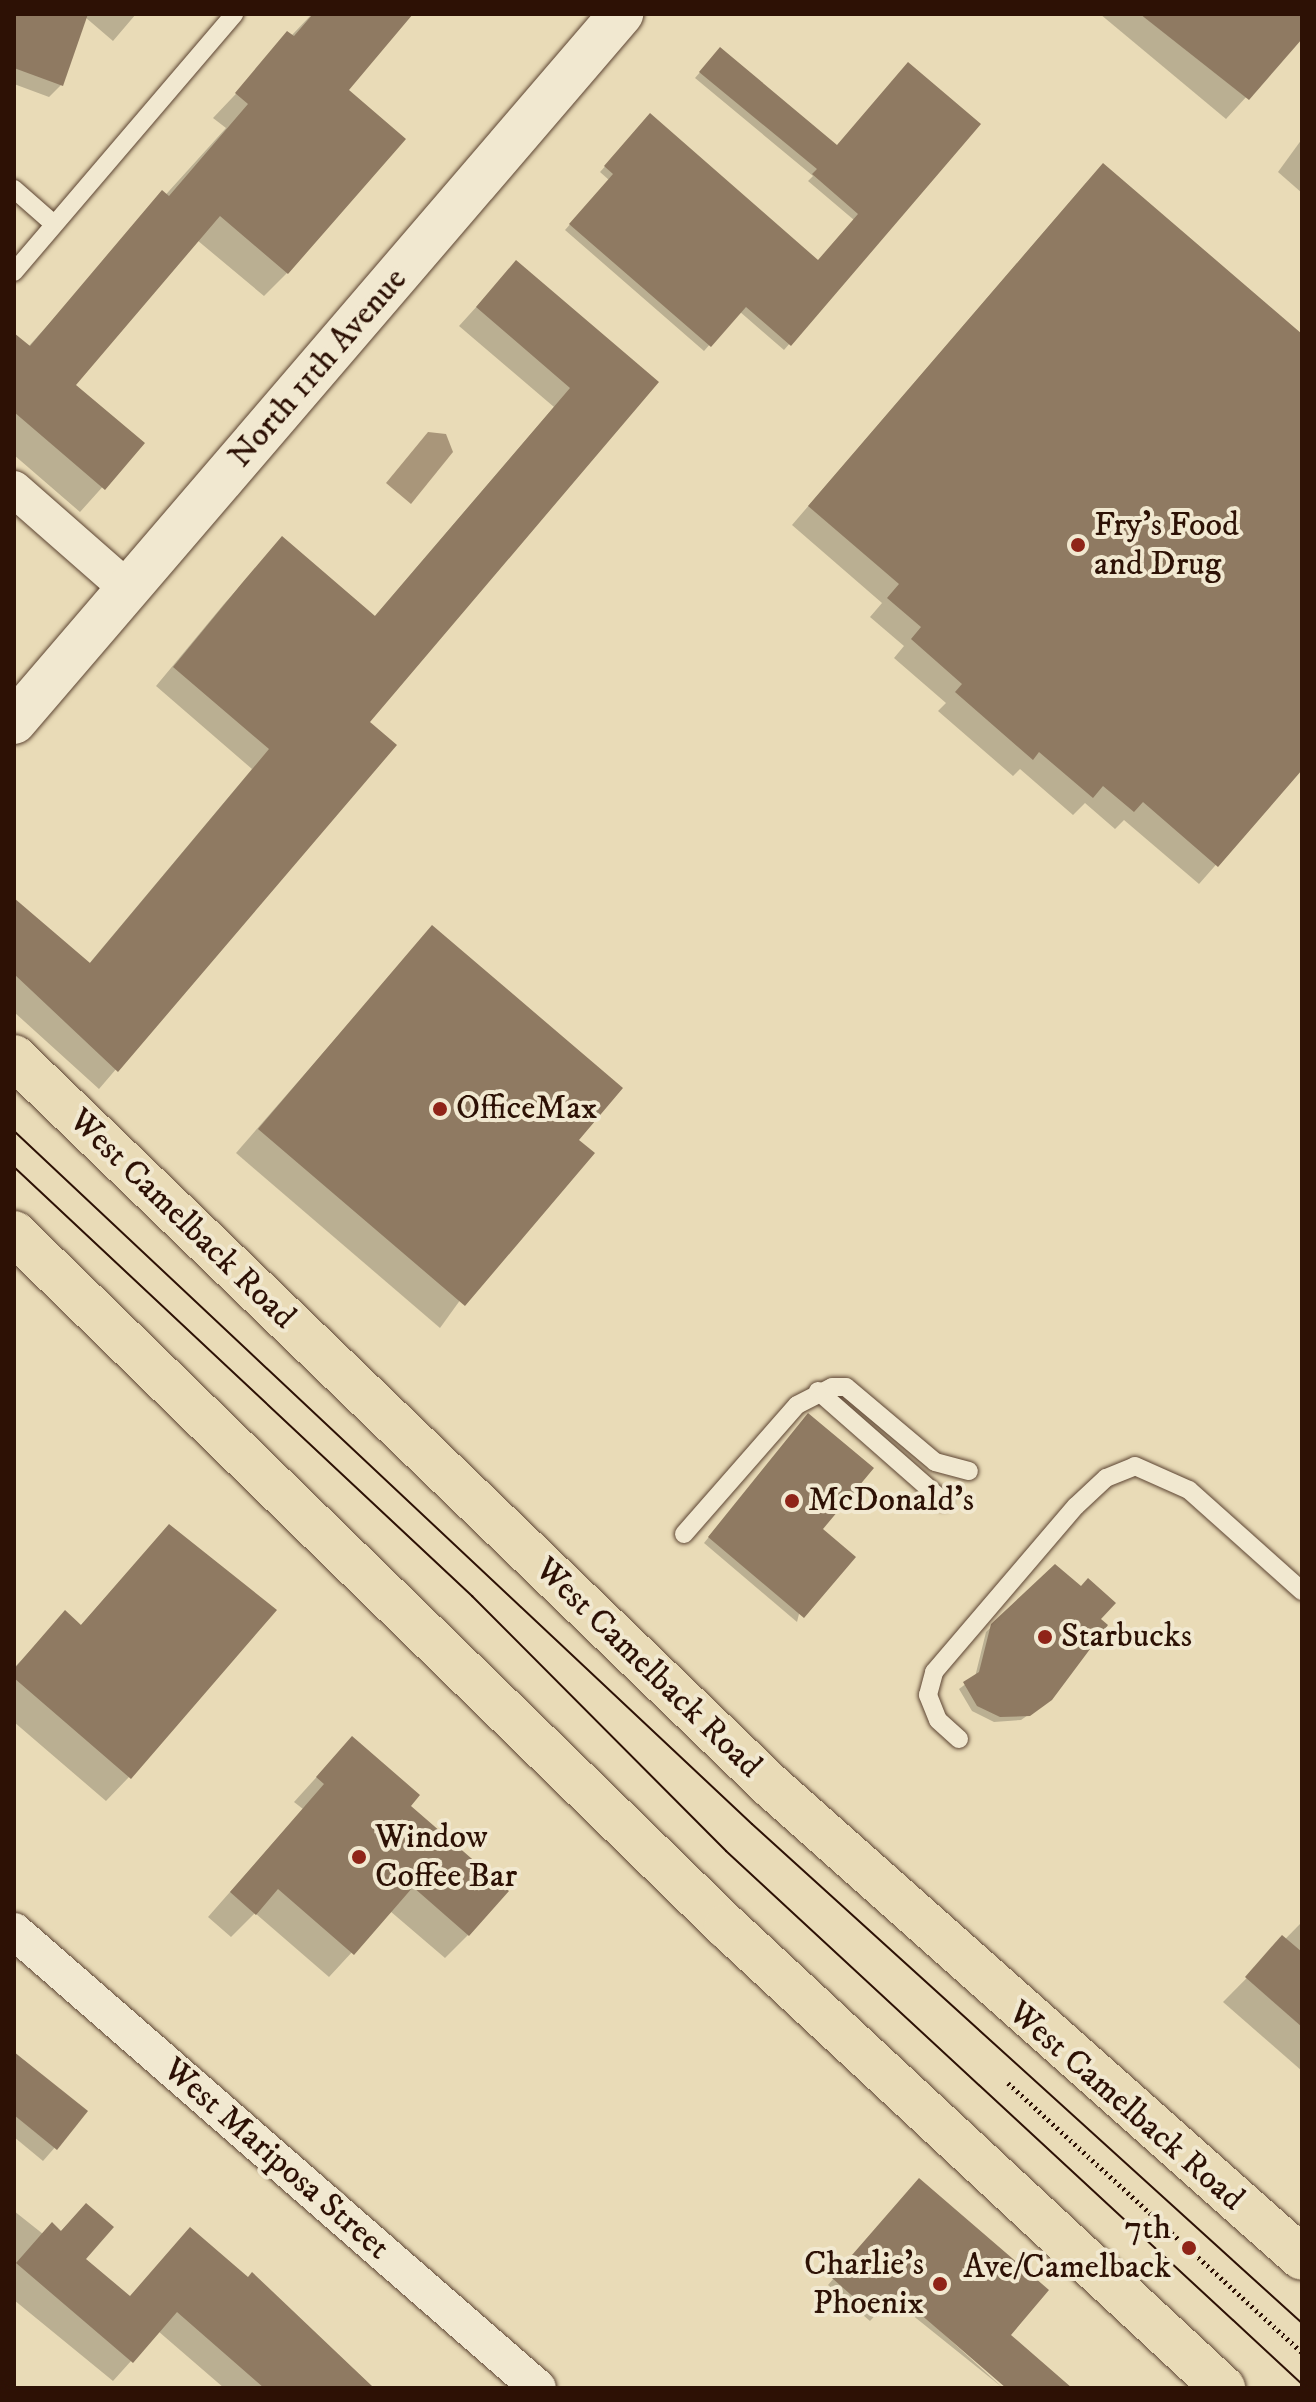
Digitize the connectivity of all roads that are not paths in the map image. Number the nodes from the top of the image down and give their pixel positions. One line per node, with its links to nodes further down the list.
1 (234, 14): 4 (lane)
2 (621, 14): 7 (street, North 11th Avenue)
3 (14, 189): 4 (lane)
4 (54, 224): 5 (lane)
5 (14, 272)
6 (14, 489): 7 (street)
7 (128, 589): 8 (street, North 11th Avenue)
8 (14, 722)
9 (14, 1057): 18 (main road, West Camelback Road)
10 (14, 1233): 20 (main road)
11 (818, 1391): 12 (lane); 13 (lane); 14 (lane)
12 (969, 1471)
13 (943, 1501)
14 (684, 1534)
15 (1302, 1591): 16 (lane)
16 (959, 1739)
17 (14, 1931): 19 (street, West Mariposa Street)
18 (1302, 2258)
19 (538, 2388)
20 (1223, 2388)

